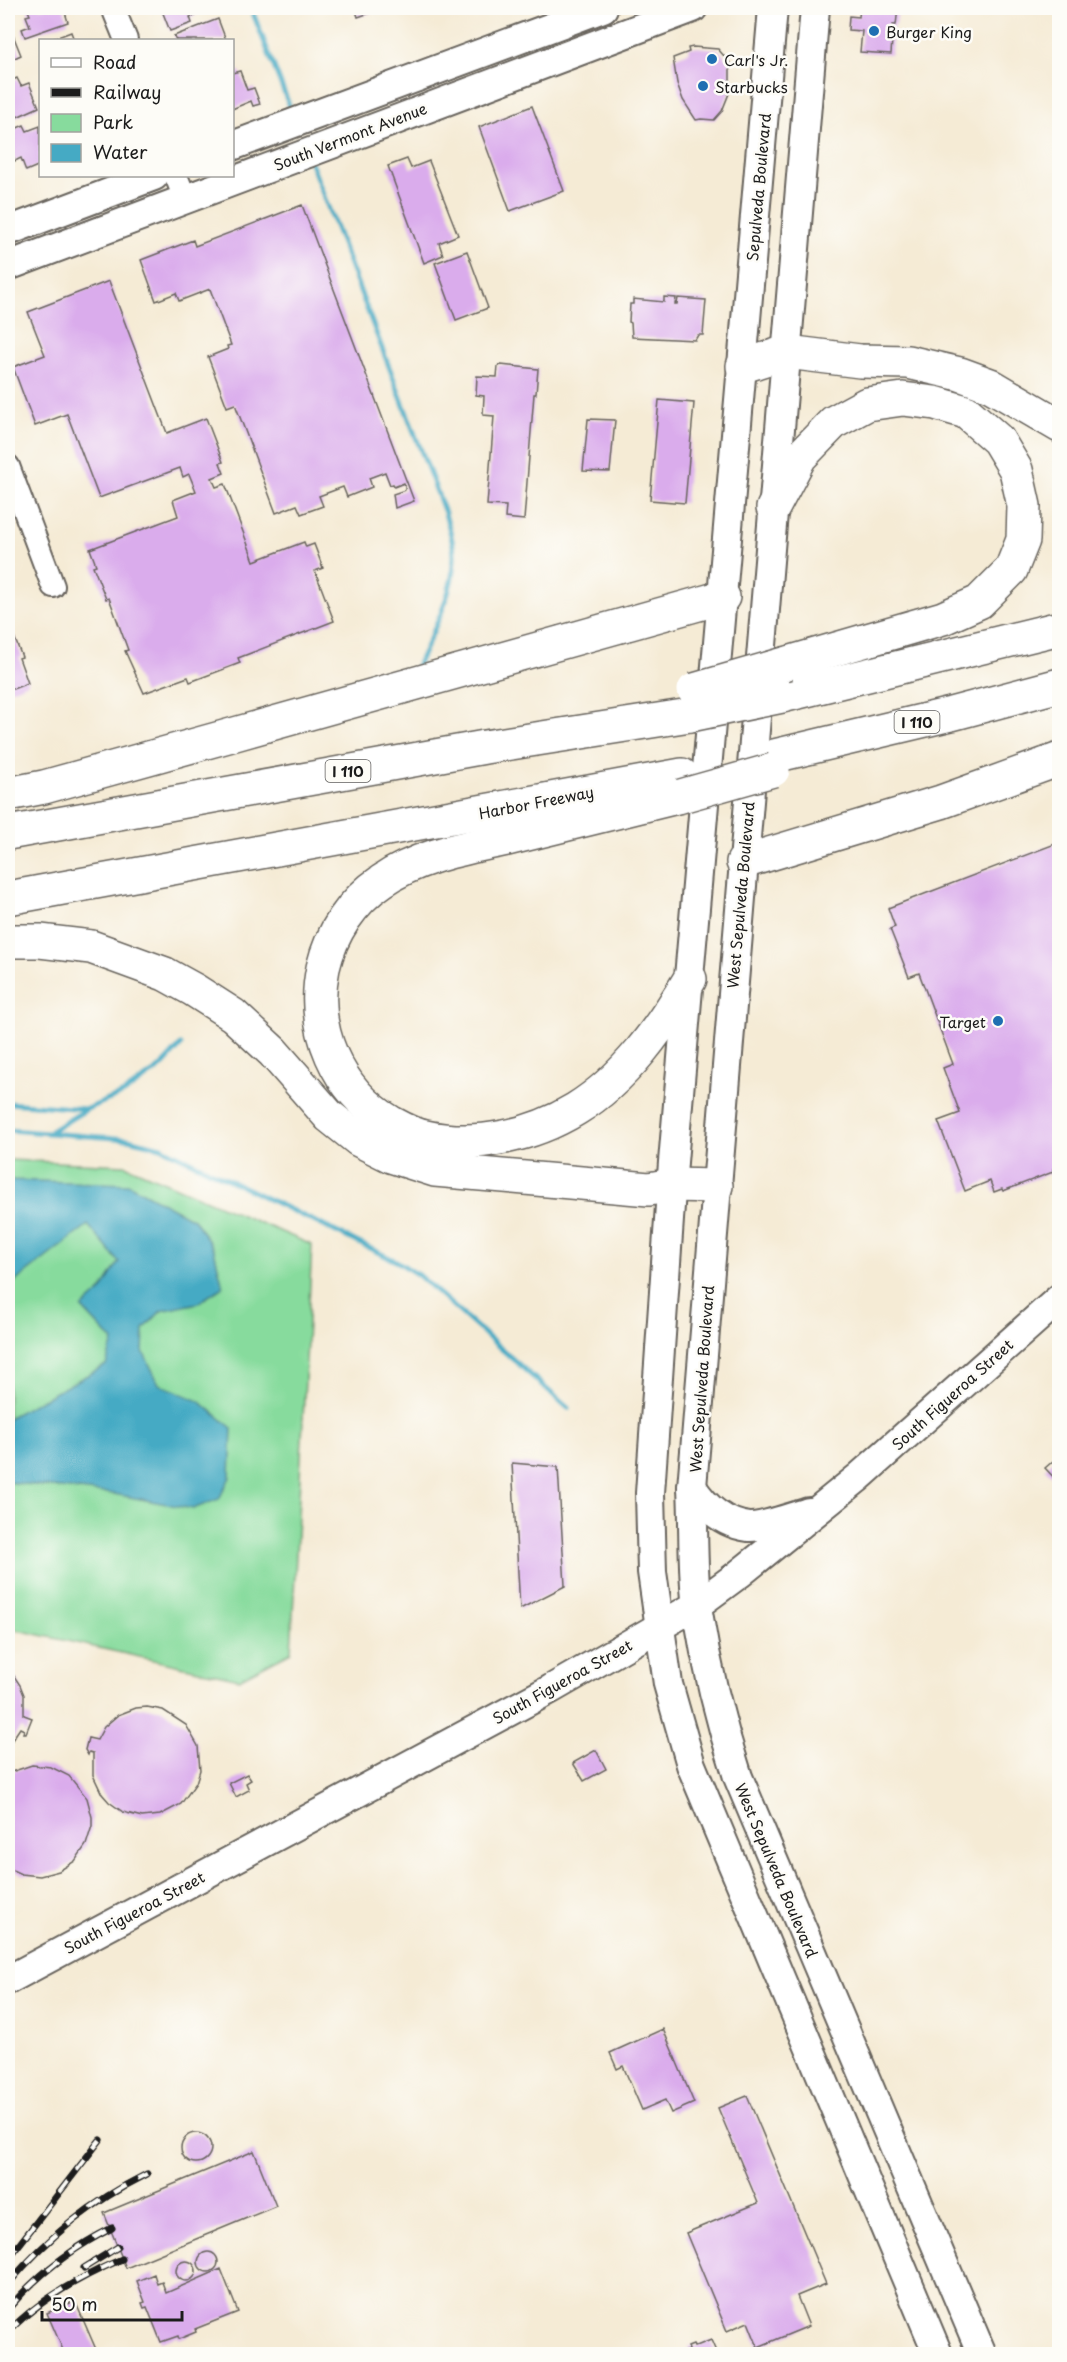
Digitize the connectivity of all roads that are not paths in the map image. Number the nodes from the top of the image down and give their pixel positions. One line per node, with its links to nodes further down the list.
1 (113, 8): 6 (street)
2 (603, 8): 7 (main road, South Vermont Avenue)
3 (693, 8): 8 (main road, South Vermont Avenue)
4 (773, 8): 15 (main road, Sepulveda Boulevard)
5 (815, 8): 14 (main road)
6 (126, 39)
7 (234, 145)
8 (234, 173)
9 (151, 177): 12 (main road)
10 (220, 177): 11 (main road, South Vermont Avenue)
11 (181, 187): 13 (main road, South Vermont Avenue)
12 (8, 231)
13 (8, 266)
14 (787, 352): 15 (highway); 16 (highway); 18 (main road, West Sepulveda Boulevard)
15 (743, 366): 20 (main road)
16 (1059, 426)
17 (8, 466): 19 (street)
18 (773, 508): 23 (highway, bridge); 28 (main road, West Sepulveda Boulevard)
19 (53, 586)
20 (723, 597): 26 (highway); 31 (main road)
21 (1059, 628): 23 (highway, I 110, bridge)
22 (1059, 685): 25 (highway, Harbor Freeway / I 110)
23 (692, 702): 27 (highway, I 110)
24 (1059, 759): 28 (highway)
25 (682, 785): 29 (highway, Harbor Freeway / I 110); 31 (highway)
26 (8, 794)
27 (8, 833)
28 (743, 862): 33 (main road, West Sepulveda Boulevard)
29 (8, 898)
30 (8, 941): 32 (highway)
31 (690, 979): 32 (main road)
32 (672, 1185): 33 (highway); 38 (main road)
33 (716, 1185): 35 (main road, West Sepulveda Boulevard)
34 (1059, 1298): 36 (main road, South Figueroa Street)
35 (692, 1487): 36 (main road); 37 (main road, West Sepulveda Boulevard)
36 (820, 1509): 37 (main road, South Figueroa Street)
37 (697, 1605): 38 (main road, South Figueroa Street); 41 (main road, West Sepulveda Boulevard)
38 (660, 1626): 39 (main road, South Figueroa Street); 40 (main road)
39 (8, 1980)
40 (938, 2355)
41 (982, 2355)

